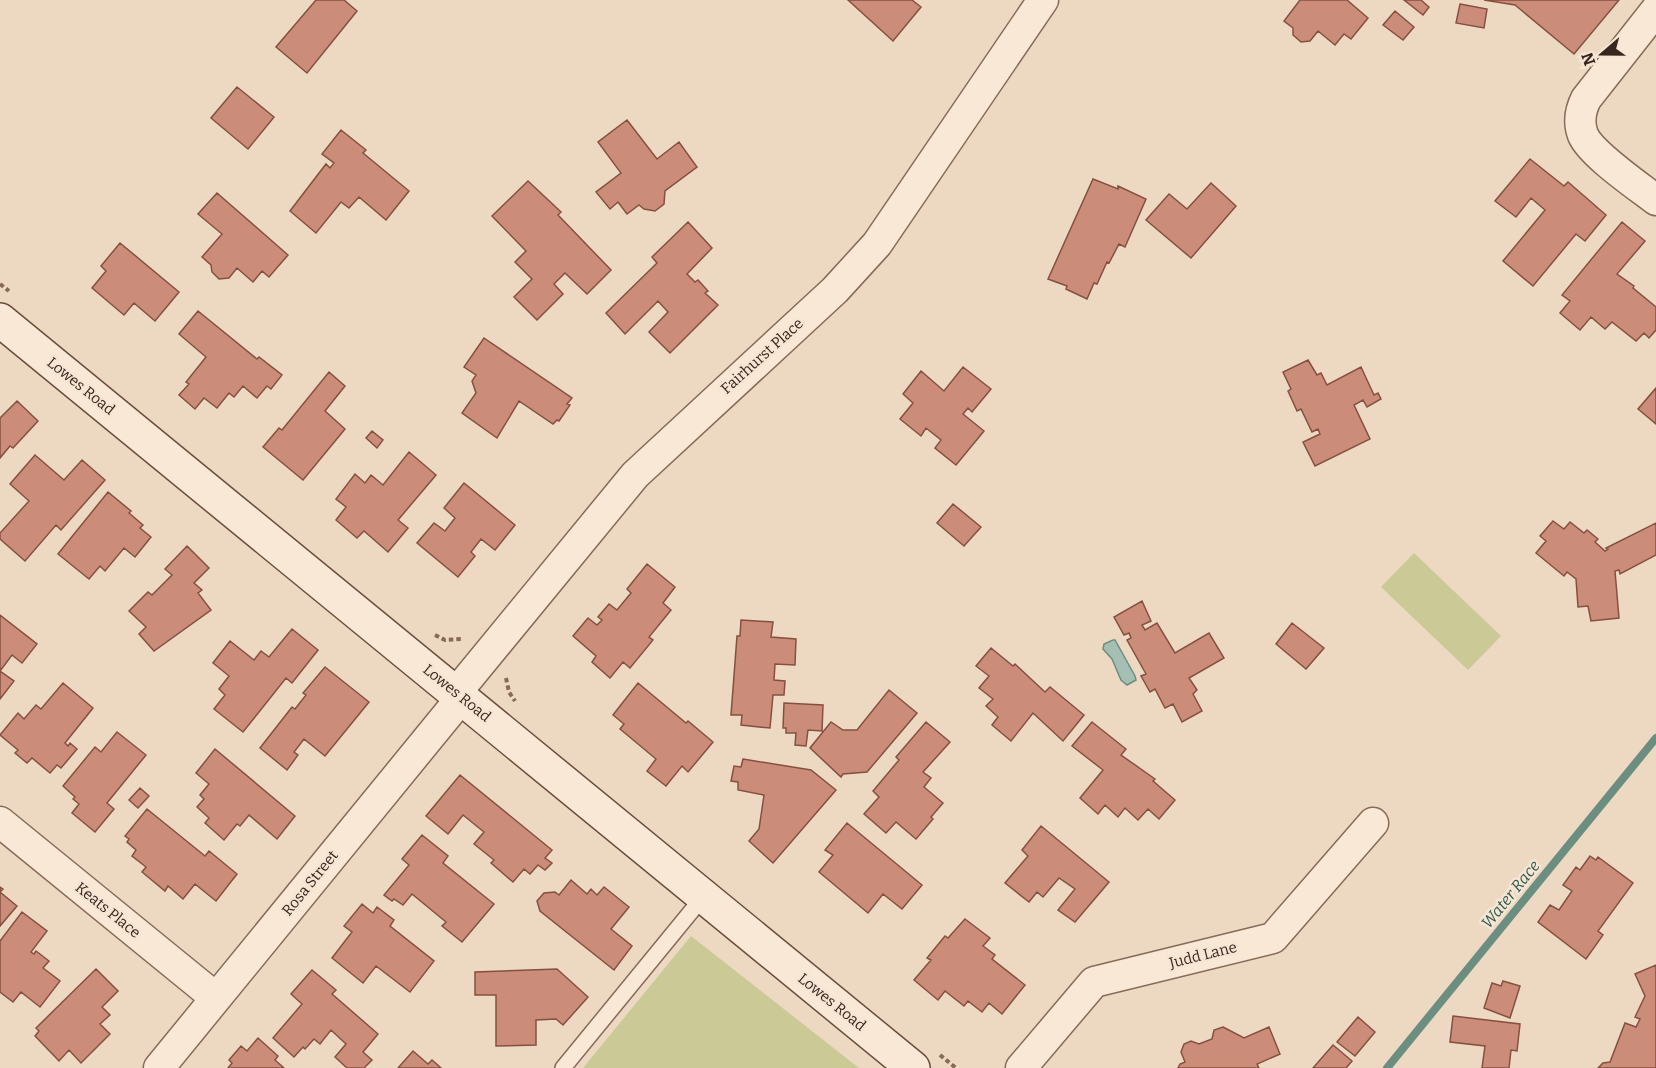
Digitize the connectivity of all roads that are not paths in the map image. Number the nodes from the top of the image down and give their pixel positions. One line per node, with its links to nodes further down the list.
1 (1043, 0): 5 (street, Fairhurst Place)
2 (1656, 10): 3 (street)
3 (1656, 200)
4 (0, 320): 5 (main road, Lowes Road)
5 (459, 695): 8 (main road, Lowes Road); 9 (street, Rosa Street)
6 (0, 822): 9 (street, Keats Place)
7 (1373, 823): 13 (street, Judd Lane)
8 (703, 897): 11 (lane); 12 (main road, Lowes Road)
9 (216, 998): 10 (street, Rosa Street)
10 (159, 1068)
11 (564, 1068)
12 (913, 1068)
13 (1021, 1068)

